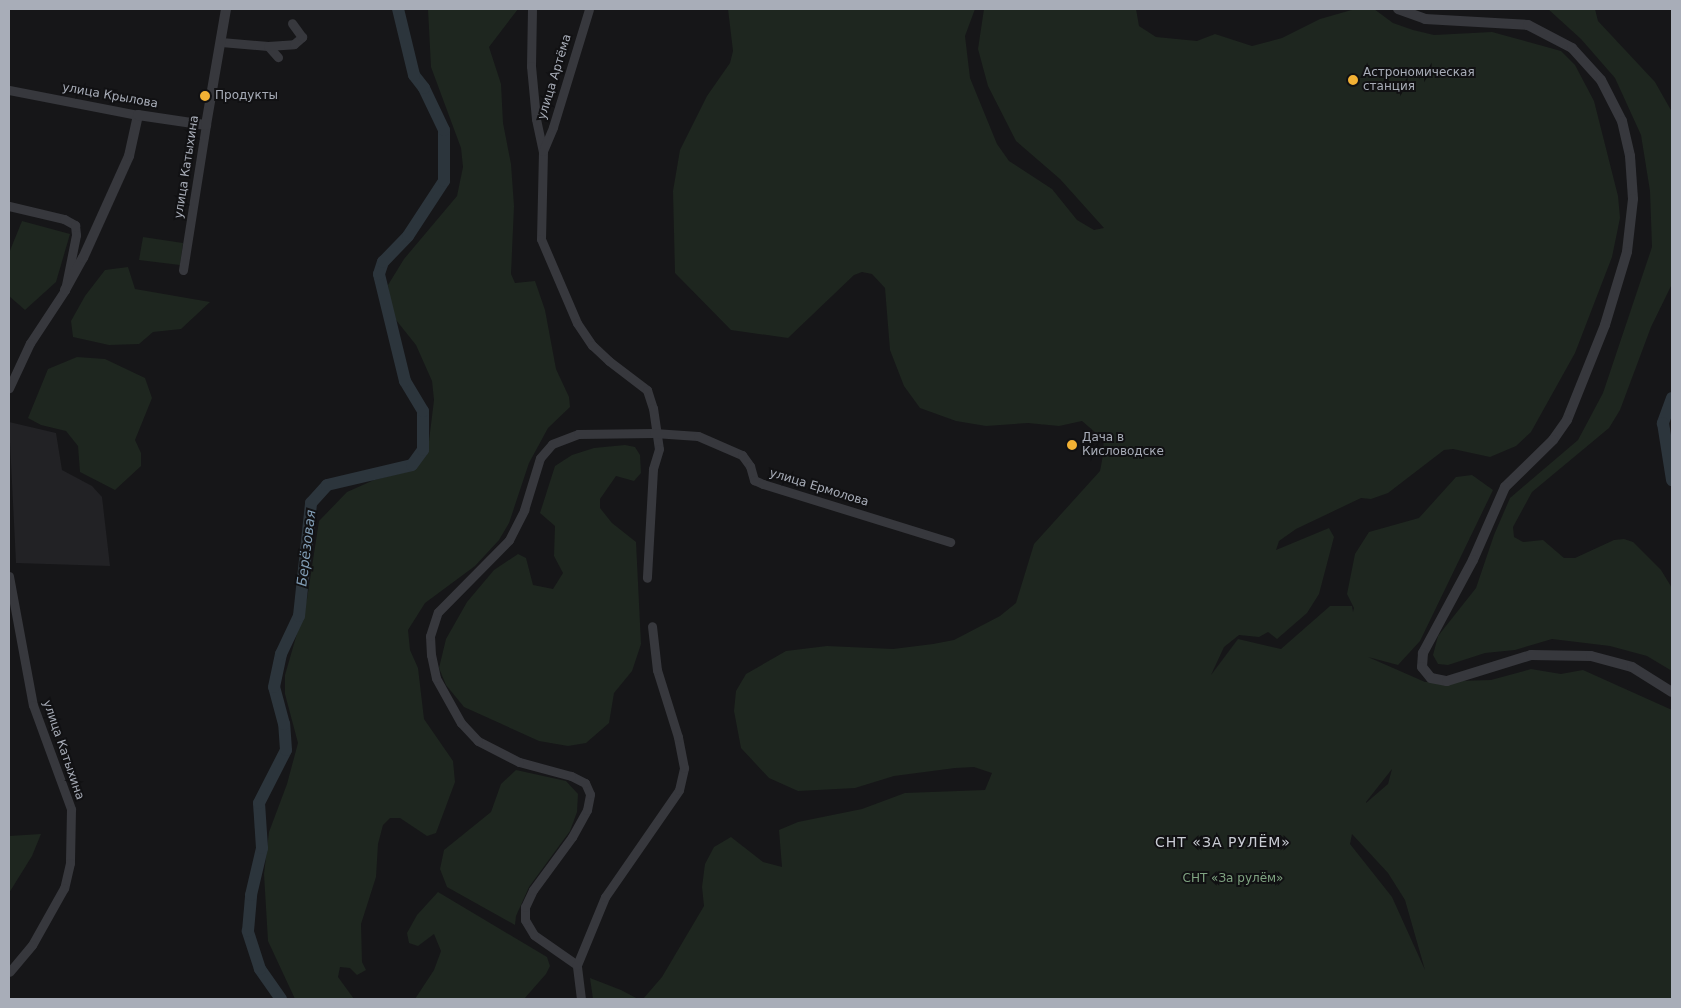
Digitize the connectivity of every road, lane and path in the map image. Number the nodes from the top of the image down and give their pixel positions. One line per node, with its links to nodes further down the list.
1 (226, 9): 6 (street, улица Катыхина)
2 (532, 9): 12 (street)
3 (589, 9): 12 (street, улица Артёма)
4 (1398, 9): 22 (street)
5 (292, 23): 7 (street)
6 (221, 42): 7 (street); 11 (street, улица Катыхина)
7 (268, 46): 8 (street)
8 (278, 57)
9 (9, 90): 10 (street, улица Крылова)
10 (138, 115): 11 (street, улица Крылова); 15 (street)
11 (206, 125): 14 (street, улица Катыхина)
12 (543, 151): 17 (street)
13 (9, 206): 15 (street)
14 (183, 270)
15 (65, 290): 16 (street)
16 (9, 388)
17 (654, 433): 18 (street, улица Ермолова); 20 (street); 23 (street, улица Ермолова)
18 (950, 542)
19 (9, 576): 24 (street, улица Катыхина)
20 (647, 578)
21 (652, 626): 23 (street)
22 (1672, 692)
23 (576, 965): 25 (street)
24 (9, 972)
25 (581, 999)

